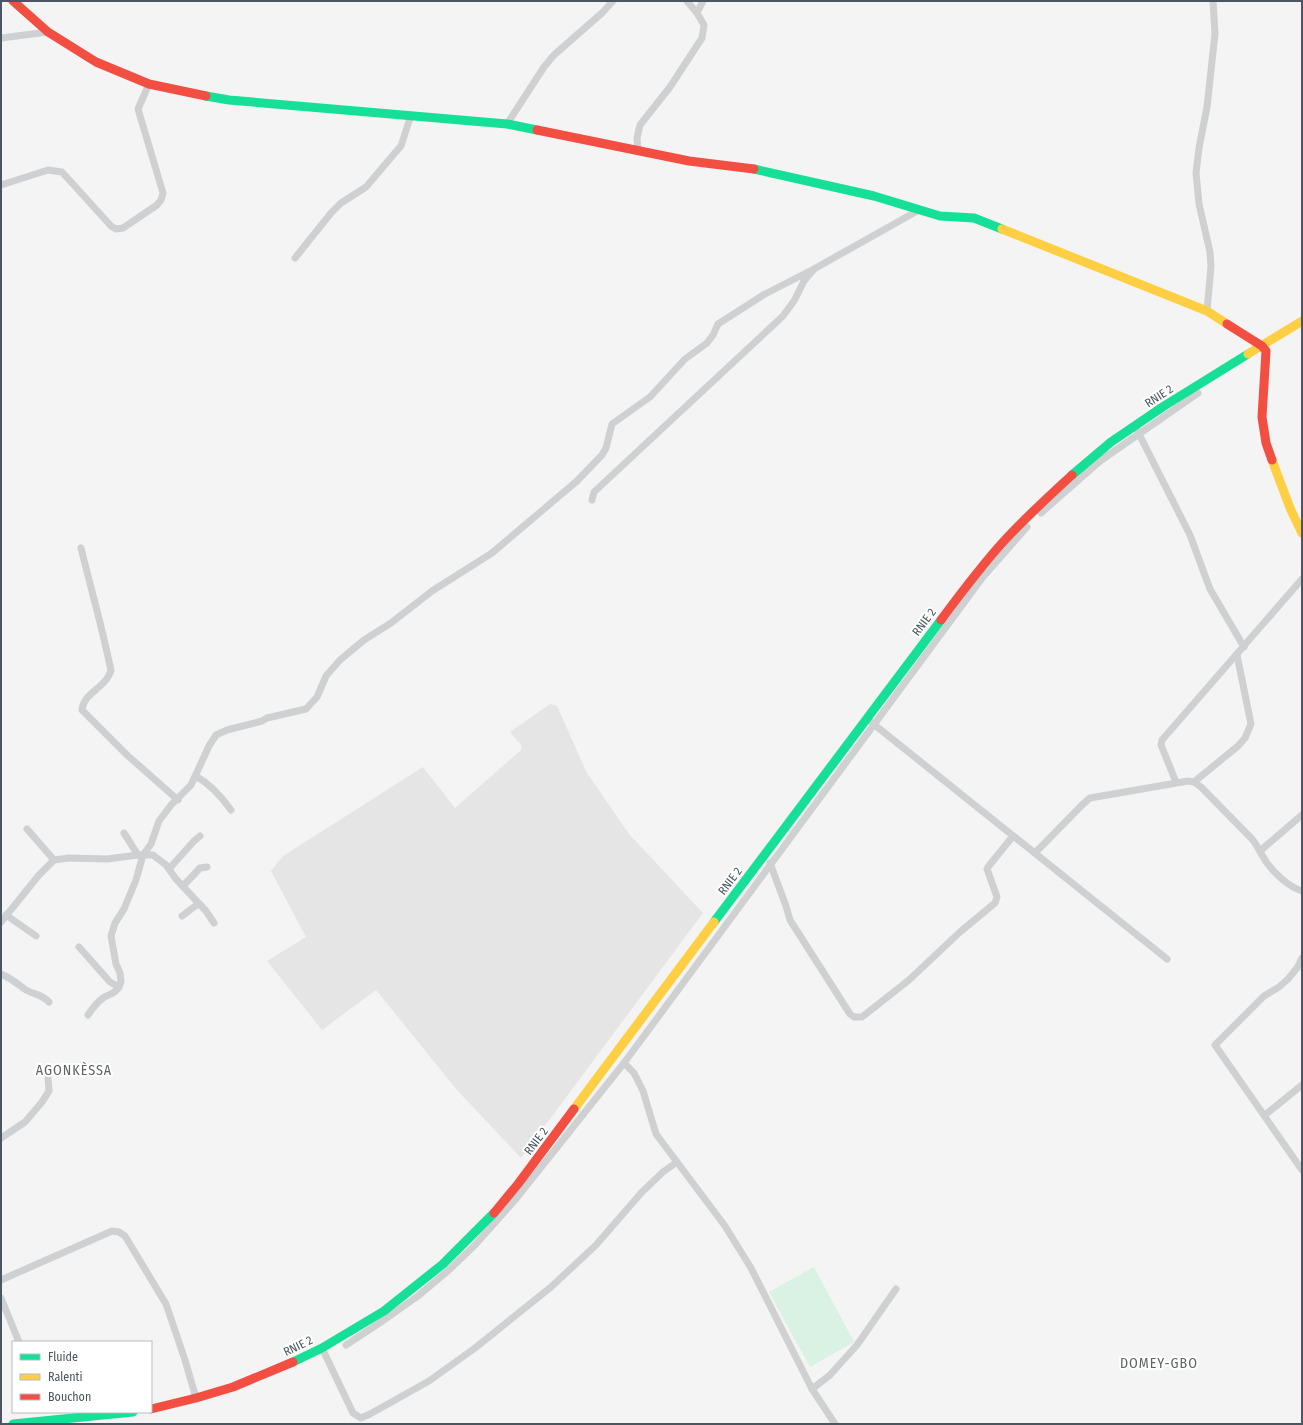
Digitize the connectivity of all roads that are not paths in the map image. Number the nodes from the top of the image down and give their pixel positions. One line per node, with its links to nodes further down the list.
1 (13, 1): 7 (main road)
2 (613, 1): 11 (street)
3 (687, 1): 6 (street)
4 (703, 1): 6 (street)
5 (1213, 1): 17 (street)
6 (697, 13): 12 (street)
7 (48, 32): 8 (street); 9 (main road)
8 (1, 38)
9 (149, 84): 10 (main road); 13 (street)
10 (411, 115): 11 (main road); 15 (street)
11 (506, 124): 12 (main road)
12 (638, 150): 14 (main road)
13 (1, 185)
14 (918, 210): 16 (street); 17 (main road)
15 (295, 258)
16 (814, 269): 22 (street); 30 (street)
17 (1206, 311): 20 (main road)
18 (1302, 321): 20 (main road, RNIE 2 / RNIE 2)
19 (1302, 328): 20 (street)
20 (1264, 348): 21 (main road, RNIE 2 / RNIE 2); 23 (main road)
21 (1137, 430): 26 (street); 28 (main road, RNIE 2 / RNIE 2); 29 (street)
22 (592, 500)
23 (1302, 533)
24 (81, 548): 33 (street)
25 (1302, 579): 26 (street)
26 (1244, 647): 27 (street)
27 (1237, 655): 31 (street); 32 (street)
28 (866, 718): 29 (street); 41 (main road, RNIE 2 / RNIE 2)
29 (874, 724): 39 (street); 45 (street)
30 (196, 776): 33 (street); 34 (street)
31 (1176, 782): 32 (street); 42 (street)
32 (1194, 782): 40 (street)
33 (178, 800): 43 (street)
34 (232, 810)
35 (1302, 815): 40 (street)
36 (27, 830): 44 (street)
37 (124, 833): 43 (street)
38 (200, 836): 47 (street)
39 (1013, 836): 42 (street); 45 (street)
40 (1260, 852): 49 (street)
41 (766, 853): 45 (street); 75 (main road, RNIE 2 / RNIE 2)
42 (1035, 853): 58 (street)
43 (140, 855): 44 (street); 47 (street); 60 (street)
44 (54, 860): 51 (street)
45 (770, 865): 63 (street)
46 (207, 867): 48 (street)
47 (169, 869): 48 (street)
48 (183, 886): 50 (street)
49 (1302, 891)
50 (198, 904): 52 (street); 54 (street)
51 (6, 915): 53 (street); 55 (street)
52 (182, 916)
53 (1, 922)
54 (214, 923)
55 (36, 936)
56 (79, 947): 60 (street)
57 (1302, 958): 66 (street)
58 (1166, 959)
59 (1, 974): 61 (street)
60 (119, 987): 62 (street)
61 (49, 1002)
62 (88, 1015)
63 (624, 1063): 68 (street); 74 (street)
64 (48, 1078): 67 (street)
65 (1302, 1085): 66 (street)
66 (1265, 1115): 69 (street)
67 (1, 1138)
68 (677, 1162): 75 (street); 76 (street)
69 (1302, 1170)
70 (1, 1280): 77 (street)
71 (896, 1289): 76 (street)
72 (1, 1298): 73 (street)
73 (19, 1341)
74 (346, 1345)
75 (322, 1348): 77 (main road, RNIE 2 / RNIE 2)
76 (812, 1389): 82 (street)
77 (196, 1398): 78 (main road, RNIE 2 / RNIE 2)
78 (152, 1409)
79 (115, 1413): 80 (main road)
80 (44, 1417): 81 (main road)
81 (13, 1424)
82 (835, 1424)

